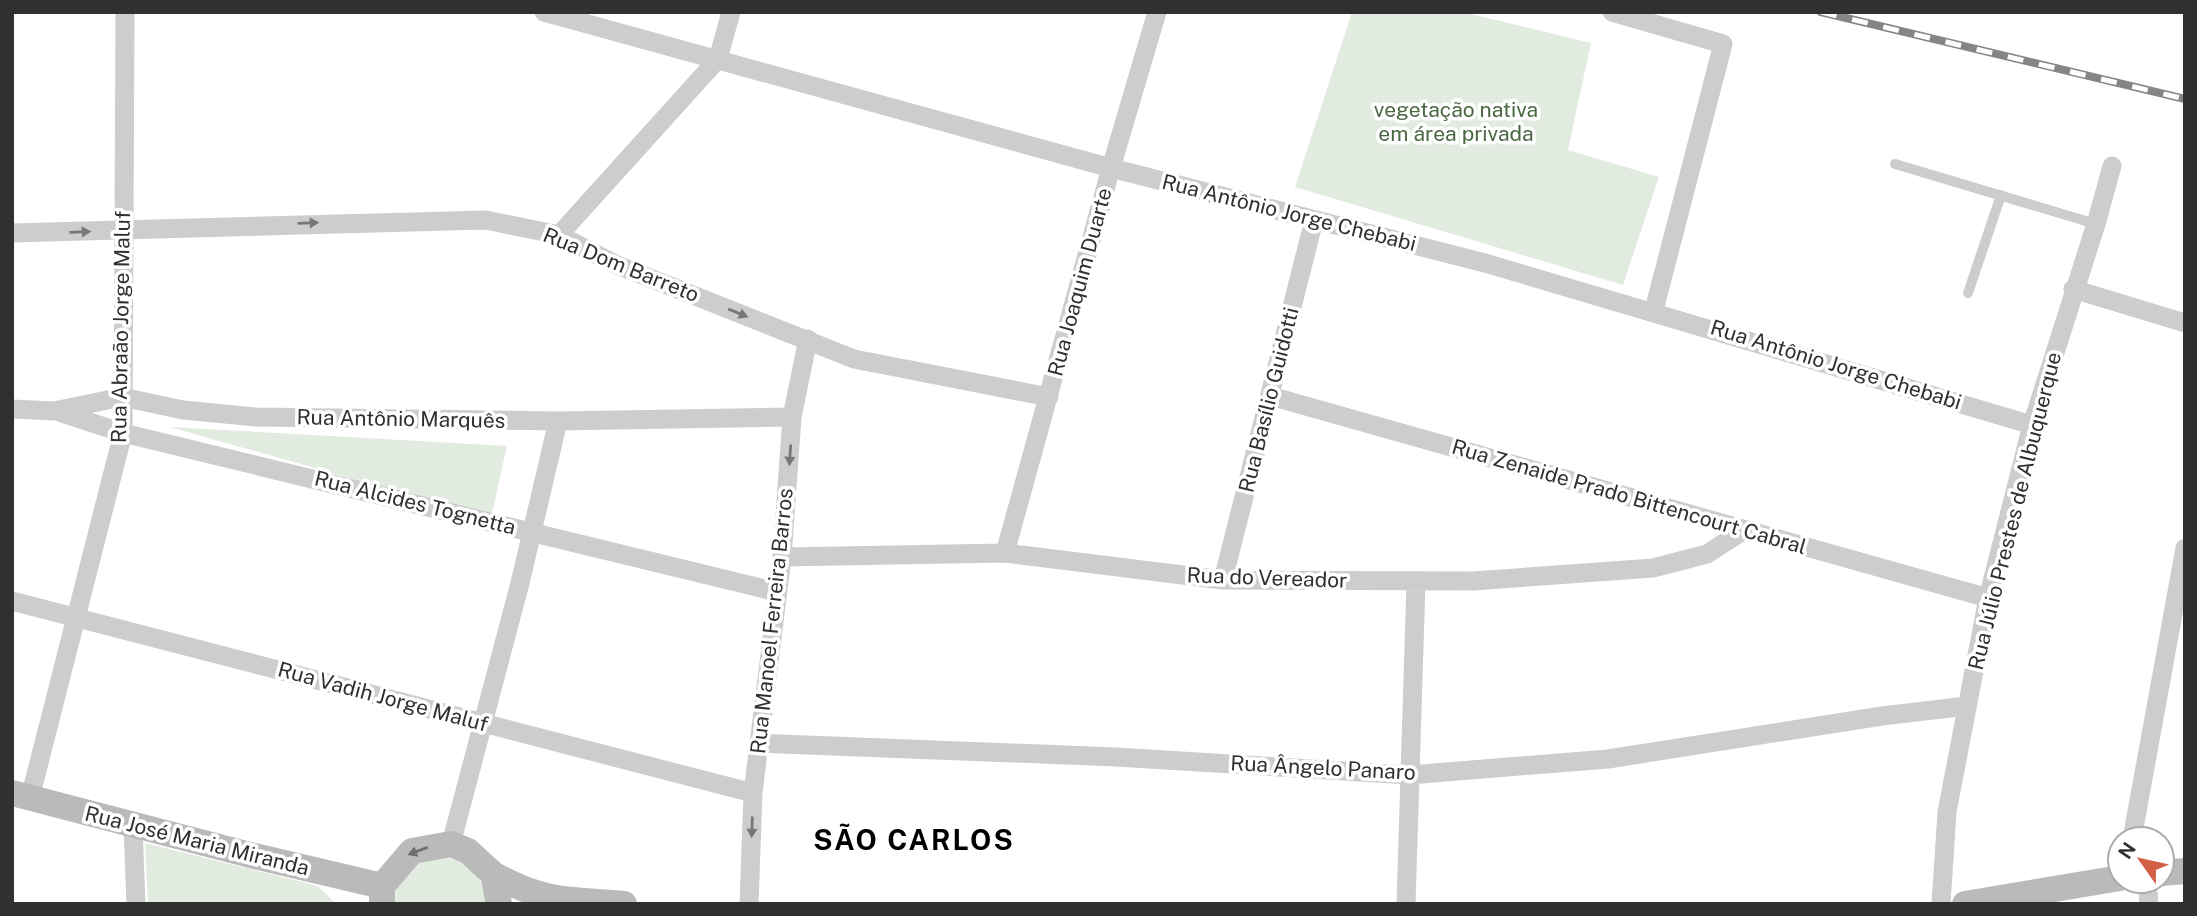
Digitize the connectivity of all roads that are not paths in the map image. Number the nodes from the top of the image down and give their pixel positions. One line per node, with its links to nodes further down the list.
1 (125, 12): 13 (street, Rua Abraão Jorge Maluf)
2 (544, 12): 6 (street, Rua Antônio Jorge Chebabi)
3 (731, 12): 6 (street)
4 (1157, 12): 9 (street, Rua Joaquim Duarte)
5 (1612, 12): 18 (street)
6 (718, 59): 9 (street, Rua Antônio Jorge Chebabi); 15 (street)
7 (1895, 164): 10 (lane)
8 (2112, 166): 12 (street, Rua Júlio Prestes de Albuquerque)
9 (1111, 168): 11 (street, Rua Antônio Jorge Chebabi); 23 (street, Rua Joaquim Duarte)
10 (2001, 195): 12 (lane); 17 (lane)
11 (1314, 220): 18 (street, Rua Antônio Jorge Chebabi); 21 (street, Rua Basílio Guidotti)
12 (2096, 224): 16 (street, Rua Júlio Prestes de Albuquerque)
13 (123, 230): 14 (street, Rua Dom Barreto, one-way to 13); 15 (street, Rua Dom Barreto, one-way to 15); 22 (street, Rua Abraão Jorge Maluf)
14 (12, 233)
15 (559, 235): 20 (street, Rua Dom Barreto, one-way to 20)
16 (2073, 289): 19 (street); 28 (street, Rua Júlio Prestes de Albuquerque)
17 (1968, 293)
18 (1654, 310): 28 (street, Rua Antônio Jorge Chebabi)
19 (2185, 324)
20 (808, 339): 23 (street, Rua Dom Barreto); 26 (street, Rua Manoel Ferreira Barros)
21 (1270, 396): 30 (street, Rua Zenaide Prado Bittencourt Cabral); 35 (street, Rua Basílio Guidotti)
22 (122, 397): 25 (street, Rua Antônio Marquês); 27 (street, Rua Antônio Marquês); 29 (street, Rua Abraão Jorge Maluf)
23 (1049, 397): 33 (street, Rua Joaquim Duarte)
24 (12, 409): 25 (street, Rua Antônio Marquês)
25 (54, 411): 29 (street, Rua Alcides Tognetta)
26 (792, 417): 27 (street, Rua Antônio Marquês); 34 (street, Rua Manoel Ferreira Barros, one-way to 34)
27 (558, 421): 31 (street)
28 (2032, 425): 38 (street, Rua Júlio Prestes de Albuquerque)
29 (123, 433): 31 (street, Rua Alcides Tognetta); 40 (street, Rua Abraão Jorge Maluf)
30 (1744, 530): 36 (street, Rua do Vereador); 38 (street, Rua Zenaide Prado Bittencourt Cabral)
31 (532, 532): 37 (street, Rua Alcides Tognetta); 42 (street)
32 (2185, 548): 47 (street)
33 (1005, 553): 34 (street, Rua do Vereador); 35 (street, Rua do Vereador)
34 (782, 558): 37 (street, Rua Manoel Ferreira Barros)
35 (1223, 580): 36 (street, Rua do Vereador)
36 (1416, 583): 44 (street)
37 (777, 592): 43 (street, Rua Manoel Ferreira Barros)
38 (1988, 598): 41 (street, Rua Júlio Prestes de Albuquerque)
39 (12, 601): 40 (street, Rua Vadih Jorge Maluf)
40 (78, 617): 42 (street, Rua Vadih Jorge Maluf); 46 (street, Rua Abraão Jorge Maluf)
41 (1967, 706): 44 (street, Rua Ângelo Panaro); 58 (street, Rua Júlio Prestes de Albuquerque)
42 (484, 723): 45 (street, Rua Vadih Jorge Maluf); 49 (street)
43 (758, 743): 44 (street, Rua Ângelo Panaro); 45 (street, Rua Manoel Ferreira Barros)
44 (1409, 775): 57 (street)
45 (753, 793): 56 (street, Rua Manoel Ferreira Barros, one-way to 56)
46 (21, 795): 48 (main road, Rua José Maria Miranda)
47 (2135, 825)
48 (133, 826): 52 (main road, Rua José Maria Miranda); 53 (street)
49 (451, 844): 50 (main road); 52 (main road, one-way to 52)
50 (493, 874): 54 (main road); 55 (main road)
51 (2106, 880): 59 (main road)
52 (382, 895)
53 (136, 904)
54 (499, 904)
55 (624, 904)
56 (749, 904)
57 (1406, 904)
58 (1941, 904)
59 (1965, 904)

